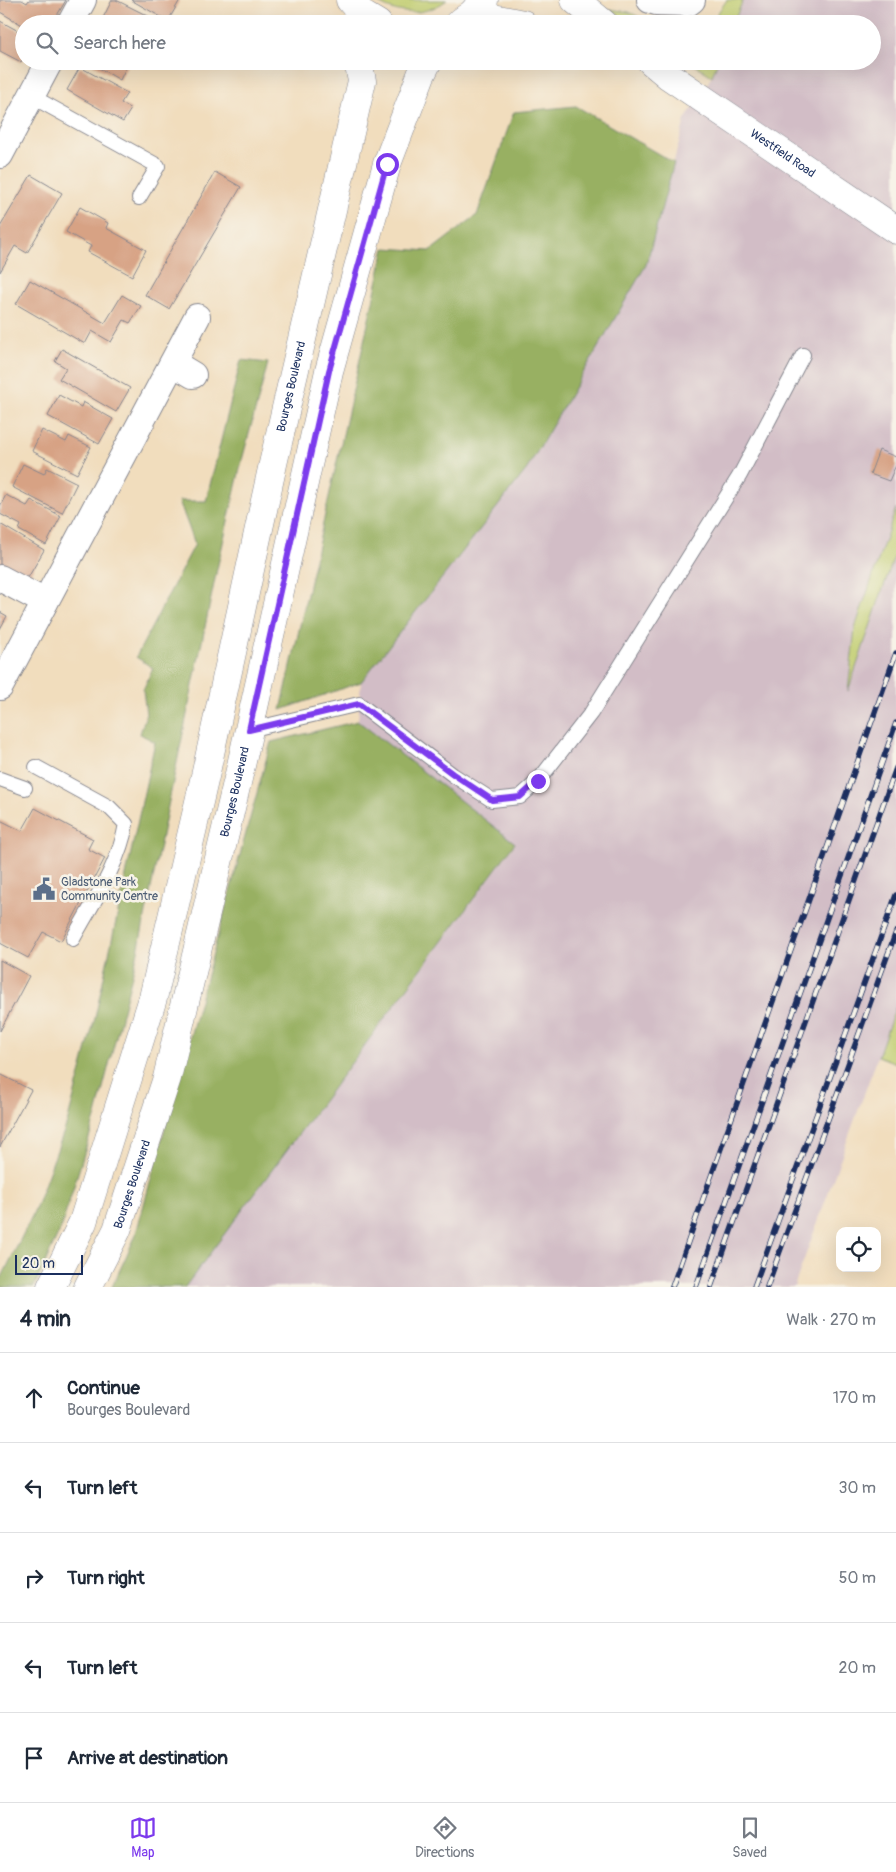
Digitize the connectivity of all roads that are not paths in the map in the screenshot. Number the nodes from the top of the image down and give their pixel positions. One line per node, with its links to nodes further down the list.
1 (82, 0): 7 (street)
2 (346, 0): 8 (main road)
3 (350, 0): 9 (main road)
4 (575, 0): 10 (main road)
5 (650, 0): 6 (street)
6 (692, 0)
7 (74, 15)
8 (348, 15)
9 (362, 15)
10 (593, 15)
11 (45, 70): 15 (street)
12 (360, 70): 29 (main road, Bourges Boulevard)
13 (424, 70): 24 (main road, Bourges Boulevard)
14 (661, 70): 18 (main road, Westfield Road)
15 (32, 96): 16 (street); 17 (lane)
16 (0, 155)
17 (140, 198)
18 (896, 230)
19 (197, 317): 22 (street)
20 (803, 355): 24 (lane)
21 (0, 578): 22 (street)
22 (45, 602): 23 (street)
23 (0, 687)
24 (249, 730): 30 (main road, Bourges Boulevard)
25 (36, 767): 28 (lane)
26 (0, 779): 27 (lane)
27 (25, 788)
28 (73, 939)
29 (51, 1287)
30 (88, 1287)

